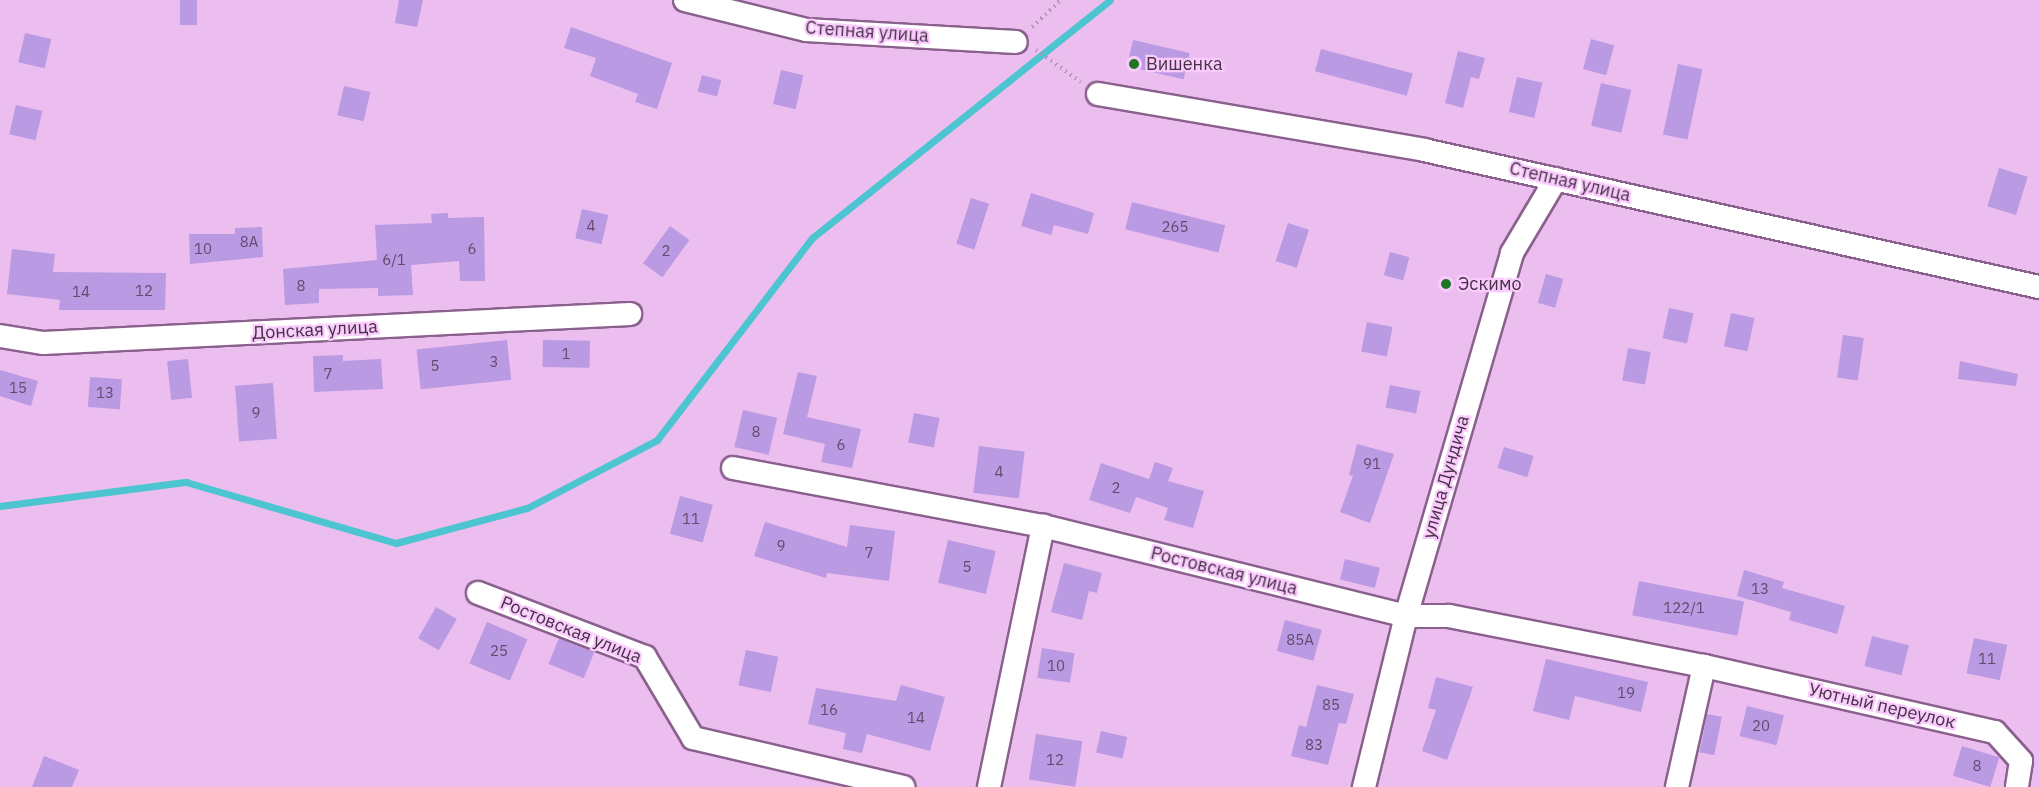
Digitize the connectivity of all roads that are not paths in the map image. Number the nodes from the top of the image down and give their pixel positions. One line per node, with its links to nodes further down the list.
1 (685, 0): 2 (street, Степная улица)
2 (1024, 44)
3 (1098, 94): 4 (street, Степная улица)
4 (1556, 179): 5 (street, Степная улица); 11 (street, улица Дундича)
5 (2039, 287)
6 (630, 314): 7 (street, Донская улица)
7 (0, 336)
8 (733, 468): 9 (street, Ростовская улица)
9 (1043, 526): 11 (street, Ростовская улица); 14 (street)
10 (478, 593): 13 (street, Ростовская улица)
11 (1406, 616): 12 (street, Уютный переулок); 15 (street, улица Дундича)
12 (1704, 666): 16 (street); 17 (street, Уютный переулок)
13 (903, 787)
14 (989, 787)
15 (1364, 787)
16 (1677, 787)
17 (2017, 787)

